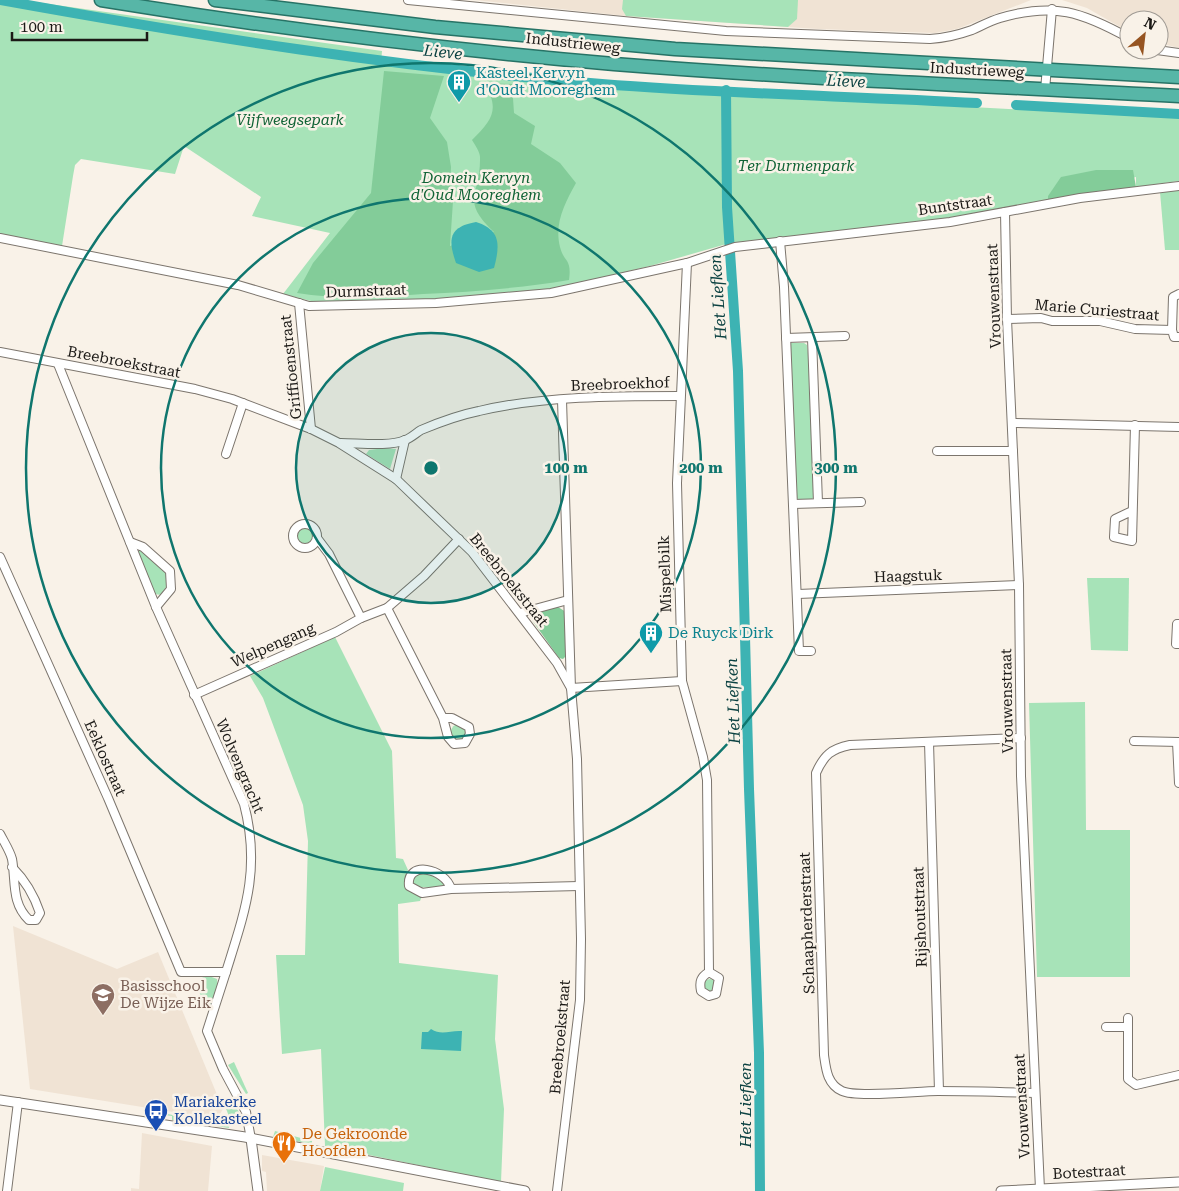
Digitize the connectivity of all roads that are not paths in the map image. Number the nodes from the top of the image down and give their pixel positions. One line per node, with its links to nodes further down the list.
1 (101, 0): 8 (highway, Industrieweg)
2 (215, 0): 6 (highway, Industrieweg)
3 (408, 0): 4 (street, Industrieweg)
4 (1052, 8): 5 (street, Industrieweg); 6 (street, Industrieweg)
5 (1119, 32)
6 (1048, 70): 7 (highway, Industrieweg); 8 (street, Industrieweg)
7 (1179, 77)
8 (1046, 90): 9 (highway, Industrieweg)
9 (1179, 96)
10 (1179, 186): 11 (street, Buntstraat)
11 (1005, 212): 13 (street, Buntstraat); 18 (street, Vrouwenstraat)
12 (0, 238): 17 (street, Durmstraat)
13 (780, 241): 14 (street, Buntstraat); 22 (street)
14 (731, 247): 15 (street, Durmstraat)
15 (687, 263): 17 (street, Durmstraat); 26 (street, Mispelbilk)
16 (1179, 294): 19 (street)
17 (299, 303): 32 (street, Griffioenstraat)
18 (1007, 319): 19 (street, Marie Curiestraat); 29 (street, Vrouwenstraat)
19 (1172, 330): 21 (street, Marie Curiestraat)
20 (844, 336): 23 (street)
21 (1179, 337)
22 (786, 338): 23 (street); 41 (street)
23 (812, 338): 40 (street)
24 (0, 352): 25 (street, Breebroekstraat)
25 (58, 364): 28 (street, Breebroekstraat); 45 (street, Wolvengracht)
26 (680, 396): 27 (street, Breebroekhof); 57 (street, Mispelbilk)
27 (562, 400): 33 (street, Breebroekhof); 49 (street, Breebroekhof)
28 (243, 403): 32 (street, Breebroekstraat); 37 (street)
29 (1013, 423): 30 (street); 35 (street, Vrouwenstraat)
30 (1136, 425): 31 (street); 42 (street)
31 (1179, 427)
32 (311, 429): 34 (street, Breebroekstraat)
33 (404, 440): 34 (street, Breebroekhof); 38 (street)
34 (339, 443): 38 (street, Breebroekstraat)
35 (1013, 451): 36 (street); 47 (street, Vrouwenstraat)
36 (938, 452)
37 (226, 454)
38 (396, 479): 44 (street, Breebroekstraat)
39 (861, 502): 40 (street)
40 (818, 503): 41 (street)
41 (793, 504): 48 (street)
42 (1132, 511)
43 (318, 538): 53 (street)
44 (459, 540): 51 (street, Welpengang); 52 (street, Breebroekstraat)
45 (130, 542): 50 (street, Wolvengracht); 50 (street)
46 (0, 557): 70 (street, Eeklostraat)
47 (1019, 585): 48 (street, Haagstuk); 61 (street, Vrouwenstraat)
48 (798, 594): 56 (street)
49 (568, 600): 52 (street); 58 (street, Breebroekhof)
50 (156, 607): 59 (street, Wolvengracht)
51 (387, 608): 53 (street, Welpengang); 60 (street)
52 (520, 613): 58 (street, Breebroekstraat)
53 (361, 618): 59 (street, Welpengang)
54 (1179, 624): 55 (street)
55 (1179, 644)
56 (811, 651)
57 (682, 681): 58 (street); 71 (street, Mispelbilk)
58 (571, 688): 68 (street, Breebroekstraat)
59 (194, 695): 70 (street, Wolvengracht)
60 (443, 718)
61 (1021, 738): 63 (street, Schaapherderstraat); 77 (street, Vrouwenstraat)
62 (1134, 741): 64 (street)
63 (929, 742): 76 (street, Rijshoutstraat); 76 (street, Schaapherderstraat)
64 (1178, 742): 65 (street)
65 (1179, 783)
66 (0, 834): 67 (street)
67 (12, 867): 67 (street)
68 (579, 886): 69 (street); 88 (street, Breebroekstraat)
69 (451, 889): 69 (street)
70 (226, 972): 80 (street, Wolvengracht)
71 (709, 972)
72 (1128, 1018): 74 (street)
73 (1106, 1027): 74 (street)
74 (1127, 1027): 75 (street)
75 (1179, 1076)
76 (939, 1091): 77 (street, Schaapherderstraat)
77 (1035, 1093): 83 (street, Vrouwenstraat)
78 (0, 1100): 79 (street)
79 (18, 1102): 80 (street); 85 (street)
80 (251, 1138): 82 (street); 86 (street)
81 (1179, 1182): 84 (street, Botestraat)
82 (500, 1189): 87 (street)
83 (1040, 1189): 84 (street, Botestraat); 89 (street, Botestraat)
84 (1068, 1189)
85 (8, 1191)
86 (258, 1191)
87 (525, 1191)
88 (557, 1191)
89 (1001, 1191)

